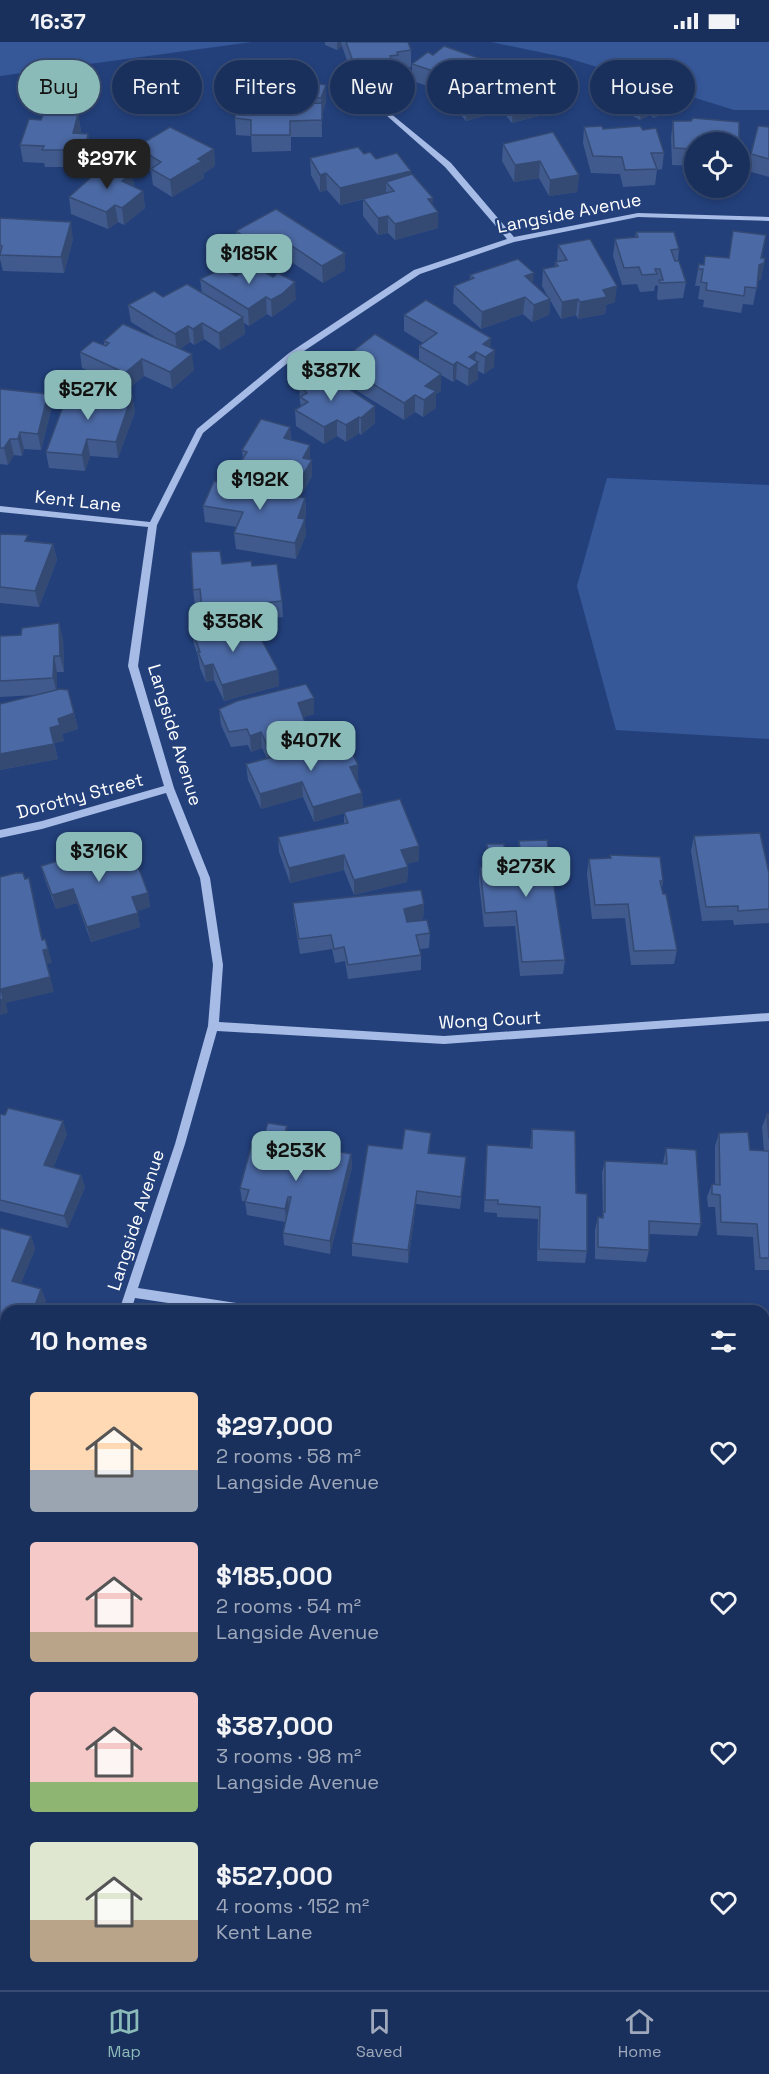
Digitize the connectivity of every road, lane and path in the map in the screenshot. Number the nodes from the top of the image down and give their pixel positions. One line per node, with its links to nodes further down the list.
1 (388, 114): 3 (street)
2 (769, 219): 3 (street, Langside Avenue)
3 (512, 240): 5 (street, Langside Avenue)
4 (0, 509): 5 (street, Kent Lane)
5 (153, 525): 6 (street, Langside Avenue)
6 (169, 788): 7 (street, Dorothy Street); 9 (street, Langside Avenue)
7 (0, 834)
8 (769, 1017): 9 (street, Wong Court)
9 (213, 1026): 10 (street, Langside Avenue)
10 (132, 1292): 11 (street, Langside Avenue); 12 (street)
11 (127, 1305)
12 (217, 1305)

